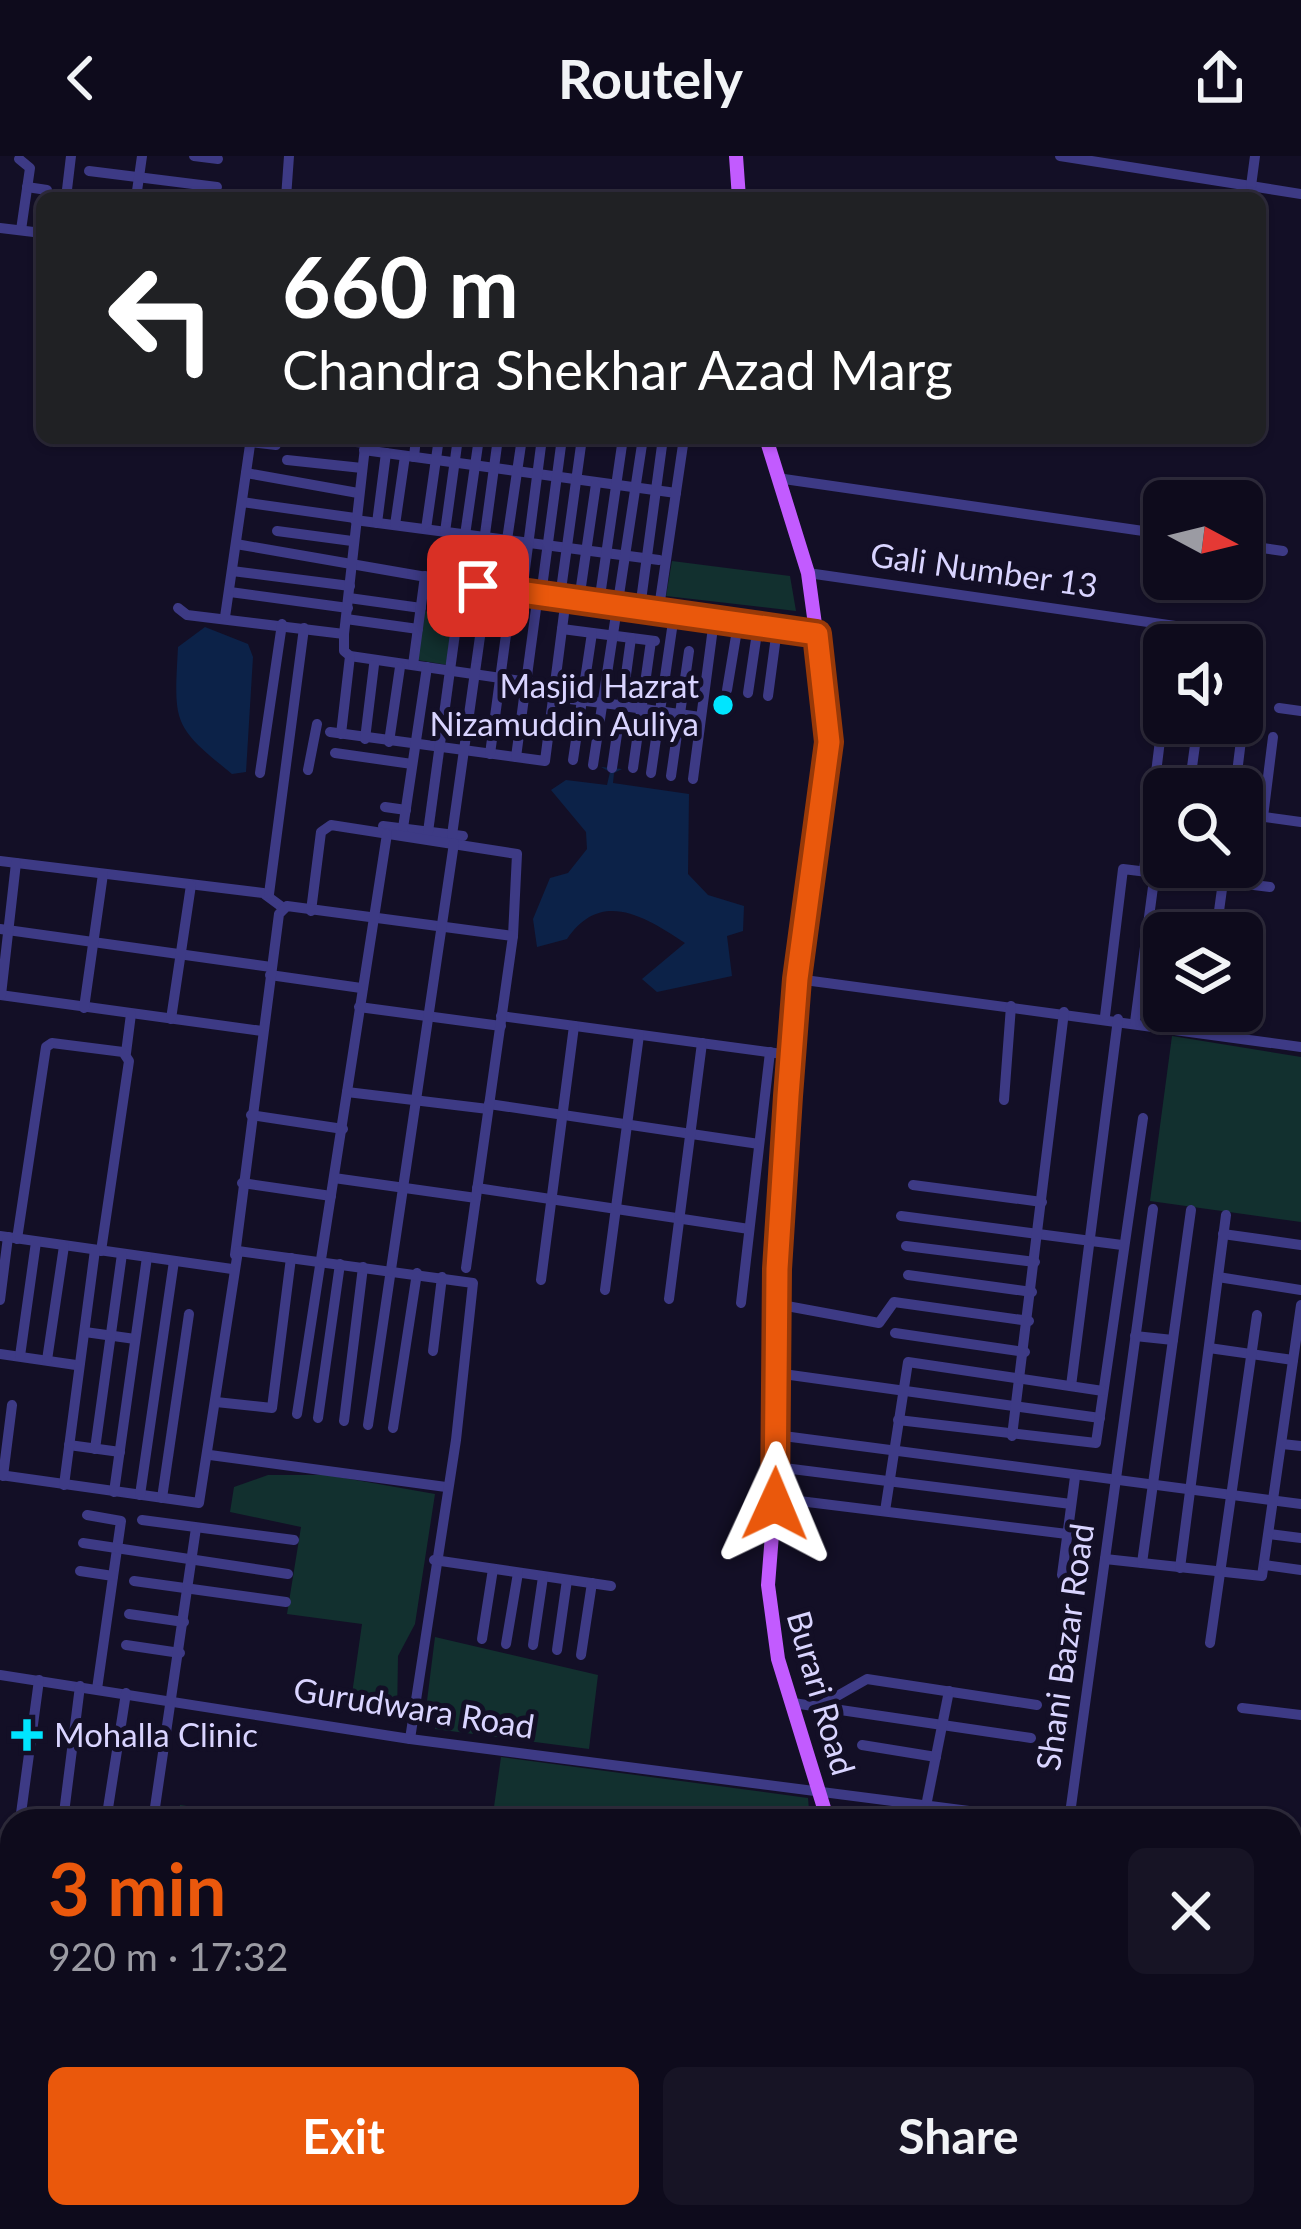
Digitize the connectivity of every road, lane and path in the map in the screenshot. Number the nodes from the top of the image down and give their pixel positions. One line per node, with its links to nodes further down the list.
1 (71, 156): 16 (street)
2 (142, 156): 11 (street)
3 (194, 156): 9 (street)
4 (289, 156): 18 (street)
5 (736, 156): 19 (main road)
6 (1060, 156): 12 (street)
7 (1255, 156): 12 (street)
8 (20, 159): 14 (street)
9 (218, 159)
10 (89, 171): 11 (street)
11 (139, 177): 13 (street); 17 (street)
12 (1251, 186): 20 (street)
13 (217, 187)
14 (28, 188): 15 (street); 22 (street)
15 (47, 190)
16 (68, 192)
17 (137, 192)
18 (286, 192)
19 (739, 192)
20 (1301, 194)
21 (0, 228): 22 (street)
22 (21, 230): 23 (street)
23 (36, 232)
24 (250, 444): 51 (street)
25 (271, 444): 42 (street)
26 (365, 444): 43 (street); 48 (street)
27 (396, 444): 43 (street)
28 (410, 444): 43 (street)
29 (438, 444): 45 (street)
30 (457, 444): 46 (street)
31 (478, 444): 47 (street)
32 (498, 444): 49 (street)
33 (520, 444): 50 (street)
34 (541, 444): 52 (street)
35 (561, 444): 54 (street)
36 (581, 444): 55 (street)
37 (622, 444): 57 (street)
38 (642, 444): 58 (street)
39 (661, 444): 59 (street)
40 (682, 444): 61 (street)
41 (768, 444): 53 (main road, Burari Road)
42 (276, 445)
43 (399, 455): 45 (street); 64 (street); 65 (street)
44 (287, 460): 48 (street)
45 (435, 462): 46 (street); 66 (street)
46 (454, 464): 47 (street); 69 (street)
47 (475, 467): 49 (street); 70 (street)
48 (362, 468): 60 (street)
49 (494, 469): 50 (street); 71 (street)
50 (516, 472): 52 (street); 72 (street)
51 (246, 473): 60 (street); 62 (street)
52 (537, 476): 54 (street); 74 (street)
53 (777, 478): 68 (street); 86 (main road, Burari Road)
54 (556, 479): 55 (street); 76 (street)
55 (576, 482): 56 (street); 77 (street)
56 (596, 484): 57 (street); 79 (street)
57 (616, 486): 58 (street); 81 (street)
58 (635, 488): 59 (street); 82 (street)
59 (656, 490): 61 (street); 83 (street)
60 (358, 493): 63 (street)
61 (676, 494): 94 (street)
62 (242, 502): 63 (street); 75 (street)
63 (355, 519): 64 (street); 73 (street)
64 (377, 523): 65 (street)
65 (395, 525): 66 (street)
66 (426, 530): 69 (street)
67 (277, 531): 73 (street)
68 (1143, 531)
69 (445, 532): 70 (street)
70 (465, 535): 71 (street)
71 (485, 538): 72 (street); 89 (street)
72 (507, 540): 74 (street)
73 (352, 541): 84 (street)
74 (528, 542): 76 (street); 90 (street)
75 (236, 544): 84 (street); 85 (street)
76 (548, 545): 77 (street); 92 (street)
77 (566, 548): 79 (street); 93 (street)
78 (1263, 548): 80 (street)
79 (586, 550): 81 (street); 93 (street)
80 (1283, 550)
81 (606, 553): 82 (street); 96 (street)
82 (626, 556): 83 (street); 97 (street)
83 (653, 559): 100 (street)
84 (353, 565): 87 (street); 95 (street)
85 (232, 571): 91 (street); 95 (street)
86 (808, 573): 106 (street, Gali Number 13); 114 (main road, Burari Road)
87 (425, 576): 88 (street); 99 (street)
88 (462, 582): 89 (street); 125 (street)
89 (483, 586): 90 (street); 126 (street)
90 (517, 591): 92 (street); 127 (street)
91 (230, 592): 95 (street); 102 (street)
92 (540, 594): 93 (street); 128 (street)
93 (569, 598): 96 (street); 111 (street)
94 (660, 602)
95 (348, 603): 99 (street); 110 (street); 113 (street)
96 (599, 603): 97 (street)
97 (620, 605): 100 (street); 115 (street)
98 (178, 608): 102 (street)
99 (421, 608): 110 (street)
100 (640, 608): 101 (street)
101 (674, 615): 103 (street); 118 (street)
102 (226, 617): 104 (street)
103 (714, 620): 105 (street); 120 (street)
104 (282, 624): 108 (street); 158 (street)
105 (738, 624): 107 (street); 129 (street)
106 (1168, 624)
107 (758, 626): 109 (street); 131 (street)
108 (304, 628): 113 (street); 178 (street)
109 (777, 628): 114 (street); 132 (street)
110 (418, 629): 123 (street)
111 (562, 629): 112 (street); 130 (street)
112 (592, 633): 115 (street); 133 (street)
113 (344, 634): 121 (street)
114 (817, 634): 188 (main road, Burari Road)
115 (613, 636): 116 (street); 134 (street)
116 (631, 638): 117 (street); 135 (street)
117 (651, 640): 118 (street); 136 (street)
118 (669, 646): 119 (street); 138 (street)
119 (689, 651): 120 (street); 140 (street)
120 (709, 654): 141 (street)
121 (350, 656): 123 (street); 144 (street)
122 (374, 665): 144 (street)
123 (406, 666): 124 (street); 145 (street)
124 (427, 667): 125 (street); 146 (street)
125 (450, 670): 126 (street); 147 (street)
126 (475, 674): 127 (street); 148 (street)
127 (500, 678): 128 (street); 150 (street)
128 (526, 682): 130 (street); 151 (street)
129 (727, 690)
130 (554, 692): 133 (street); 151 (street)
131 (748, 692)
132 (768, 696)
133 (582, 700): 134 (street); 152 (street)
134 (602, 703): 135 (street); 154 (street)
135 (621, 705): 136 (street); 155 (street)
136 (641, 708): 138 (street); 156 (street)
137 (1280, 708): 139 (street)
138 (660, 711): 140 (street); 159 (street)
139 (1301, 711)
140 (680, 714): 141 (street); 160 (street)
141 (700, 717): 161 (street)
142 (317, 724): 157 (street)
143 (1274, 737): 164 (street)
144 (365, 739): 145 (street)
145 (389, 742): 146 (street)
146 (416, 744): 147 (street); 153 (street)
147 (440, 747): 148 (street); 168 (street)
148 (464, 750): 150 (street); 169 (street)
149 (335, 753): 153 (street)
150 (490, 754): 151 (street)
151 (516, 757)
152 (573, 760)
153 (412, 764): 163 (street)
154 (593, 766)
155 (612, 768)
156 (633, 768)
157 (308, 770)
158 (260, 773)
159 (651, 773)
160 (671, 776)
161 (693, 779)
162 (385, 807): 163 (street)
163 (406, 809): 166 (street)
164 (1263, 817): 165 (street)
165 (1301, 822)
166 (403, 828): 167 (street); 168 (street)
167 (385, 830): 169 (street); 180 (street); 181 (street)
168 (428, 832): 169 (street)
169 (456, 838): 182 (street); 184 (street)
170 (0, 861): 171 (street)
171 (16, 862): 173 (street); 183 (street)
172 (1143, 871): 197 (street)
173 (103, 874): 174 (street); 185 (street)
174 (191, 885): 178 (street); 186 (street)
175 (1263, 885): 176 (street)
176 (1270, 887)
177 (1148, 888): 200 (street)
178 (268, 894): 179 (street)
179 (282, 907): 180 (street); 187 (street)
180 (311, 911): 181 (street)
181 (372, 920): 182 (street); 189 (street)
182 (440, 928): 184 (street); 196 (street)
183 (5, 929): 185 (street); 190 (street)
184 (513, 936): 199 (street)
185 (93, 942): 186 (street); 193 (street)
186 (181, 955): 187 (street); 198 (street)
187 (271, 971): 189 (street); 203 (street)
188 (797, 979): 191 (street); 210 (main road, Burari Road)
189 (362, 988): 192 (street)
190 (1, 995): 193 (street)
191 (1011, 1006): 194 (street); 213 (street)
192 (358, 1007): 196 (street); 211 (street)
193 (84, 1008): 195 (street)
194 (1064, 1012): 197 (street); 229 (street)
195 (130, 1014): 198 (street); 209 (street)
196 (427, 1015): 199 (street); 212 (street)
197 (1112, 1018): 200 (street); 241 (street)
198 (171, 1019): 203 (street)
199 (501, 1021): 202 (street); 214 (street)
200 (1136, 1022): 201 (street)
201 (1143, 1023)
202 (574, 1026): 205 (street); 216 (street)
203 (262, 1031): 215 (street)
204 (1204, 1032): 207 (street)
205 (639, 1035): 206 (street); 218 (street)
206 (702, 1043): 208 (street); 220 (street)
207 (1301, 1047)
208 (770, 1052): 210 (street); 221 (street)
209 (126, 1053): 239 (street); 246 (street)
210 (790, 1055): 269 (main road, Burari Road)
211 (347, 1092): 212 (street); 219 (street)
212 (415, 1099): 214 (street); 225 (street)
213 (1004, 1100)
214 (489, 1107): 216 (street); 226 (street)
215 (251, 1115): 219 (street); 223 (street)
216 (562, 1117): 218 (street); 228 (street)
217 (1143, 1118): 242 (street)
218 (627, 1126): 220 (street); 231 (street)
219 (343, 1129): 222 (street)
220 (690, 1134): 221 (street); 235 (street)
221 (759, 1144): 236 (street)
222 (334, 1178): 225 (street); 227 (street)
223 (242, 1183): 227 (street); 252 (street)
224 (913, 1185): 229 (street)
225 (403, 1186): 226 (street); 257 (street)
226 (476, 1193): 228 (street); 256 (street)
227 (331, 1196): 251 (street)
228 (551, 1201): 231 (street); 262 (street)
229 (1042, 1202): 237 (street)
230 (1153, 1209): 278 (street, Shani Bazar Road)
231 (616, 1210): 235 (street); 263 (street)
232 (1191, 1210): 280 (street)
233 (1226, 1215): 238 (street)
234 (901, 1216): 237 (street)
235 (680, 1219): 236 (street); 266 (street)
236 (749, 1229): 268 (street)
237 (1038, 1233): 241 (street); 253 (street)
238 (1223, 1234): 243 (street); 261 (street)
239 (8, 1237): 240 (street); 267 (street)
240 (36, 1241): 244 (street); 286 (street)
241 (1090, 1241): 242 (street); 292 (street)
242 (1122, 1245): 295 (street)
243 (1301, 1245)
244 (64, 1246): 246 (street); 287 (street)
245 (906, 1246): 253 (street)
246 (98, 1251): 247 (street); 275 (street)
247 (122, 1254): 248 (street); 277 (street)
248 (147, 1257): 250 (street); 279 (street)
249 (291, 1258): 251 (street); 252 (street); 296 (street)
250 (174, 1261): 252 (street); 326 (street)
251 (319, 1261): 254 (street); 299 (street)
252 (233, 1262): 296 (street)
253 (1035, 1262): 265 (street)
254 (340, 1264): 255 (street); 300 (street)
255 (363, 1267): 257 (street); 303 (street)
256 (466, 1268)
257 (391, 1270): 258 (street); 304 (street)
258 (417, 1273): 260 (street); 305 (street)
259 (908, 1275): 265 (street)
260 (442, 1277): 282 (street); 322 (street)
261 (1218, 1277): 264 (street); 281 (street)
262 (541, 1280)
263 (605, 1290)
264 (1301, 1290)
265 (1032, 1292): 273 (street)
266 (670, 1299)
267 (0, 1300)
268 (741, 1303)
269 (776, 1304): 273 (street); 290 (main road, Burari Road)
270 (1301, 1305): 274 (street)
271 (189, 1313): 327 (street)
272 (1257, 1315): 285 (street)
273 (1028, 1321): 283 (street)
274 (1299, 1328): 288 (street)
275 (85, 1331): 277 (street); 309 (street)
276 (895, 1334): 283 (street)
277 (111, 1335): 279 (street); 311 (street)
278 (1135, 1336): 280 (street); 318 (street, Shani Bazar Road)
279 (135, 1339): 313 (street)
280 (1173, 1340): 320 (street)
281 (1210, 1348): 285 (street); 323 (street)
282 (433, 1351)
283 (1025, 1352): 291 (street)
284 (0, 1354): 286 (street)
285 (1252, 1354): 288 (street); 325 (street)
286 (20, 1356): 287 (street)
287 (46, 1360): 289 (street)
288 (1293, 1360): 293 (street)
289 (76, 1365)
290 (776, 1373): 294 (street); 306 (main road, Burari Road)
291 (1022, 1378): 292 (street); 294 (street); 298 (street)
292 (1071, 1386): 295 (street)
293 (1296, 1389): 308 (street)
294 (902, 1391): 298 (street); 302 (street)
295 (1103, 1391): 301 (street)
296 (216, 1402): 314 (street)
297 (12, 1405): 316 (street)
298 (1017, 1407): 301 (street); 307 (street)
299 (297, 1414)
300 (318, 1418)
301 (1100, 1418): 307 (street)
302 (898, 1420): 307 (street); 312 (street)
303 (344, 1421)
304 (368, 1425)
305 (393, 1428)
306 (776, 1435): 312 (street); 315 (main road, Burari Road)
307 (1012, 1436)
308 (1282, 1444): 310 (street); 329 (street)
309 (69, 1445): 311 (street); 321 (street)
310 (1301, 1446)
311 (94, 1449): 313 (street)
312 (893, 1449): 317 (street); 319 (street)
313 (120, 1452): 324 (street)
314 (210, 1455): 322 (street); 327 (street)
315 (776, 1467): 319 (street); 328 (main road, Burari Road)
316 (2, 1476): 321 (street)
317 (1075, 1477): 318 (street); 330 (street)
318 (1116, 1480): 320 (street); 343 (street, Shani Bazar Road)
319 (889, 1481): 330 (street); 332 (street)
320 (1152, 1482): 323 (street); 345 (street)
321 (64, 1485): 324 (street)
322 (446, 1487): 344 (street)
323 (1191, 1487): 325 (street); 347 (street)
324 (114, 1492): 326 (street)
325 (1232, 1492): 329 (street); 353 (street)
326 (140, 1495): 327 (street)
327 (162, 1498)
328 (775, 1498): 332 (street); 384 (main road, Burari Road)
329 (1274, 1500): 331 (street); 337 (street)
330 (1071, 1504): 336 (street)
331 (1301, 1504)
332 (885, 1511): 336 (street)
333 (87, 1515): 341 (street)
334 (142, 1520): 335 (street)
335 (196, 1528): 339 (street); 342 (street)
336 (1067, 1534): 354 (street)
337 (1269, 1534): 338 (street); 346 (street)
338 (1301, 1538)
339 (294, 1540)
340 (83, 1543): 341 (street)
341 (117, 1548): 342 (street); 355 (street)
342 (192, 1558): 352 (street); 361 (street)
343 (1105, 1559): 345 (street); 402 (street, Shani Bazar Road)
344 (434, 1560): 348 (street); 391 (street)
345 (1142, 1563): 347 (street)
346 (1265, 1564): 349 (street); 353 (street)
347 (1180, 1568): 353 (street)
348 (493, 1570): 351 (street); 369 (street)
349 (1301, 1570)
350 (80, 1571): 355 (street)
351 (518, 1573): 356 (street); 371 (street)
352 (288, 1574)
353 (1220, 1574): 370 (street)
354 (1062, 1575)
355 (113, 1576): 364 (street)
356 (543, 1577): 357 (street); 373 (street)
357 (567, 1580): 359 (street); 374 (street)
358 (134, 1581): 361 (street)
359 (592, 1583): 360 (street); 376 (street)
360 (611, 1586)
361 (188, 1589): 362 (street); 366 (street)
362 (286, 1602)
363 (92, 1609): 364 (street)
364 (108, 1611): 368 (street)
365 (129, 1614): 366 (street)
366 (184, 1622): 375 (street)
367 (87, 1635): 368 (street)
368 (104, 1638): 380 (street)
369 (482, 1639)
370 (1210, 1642)
371 (506, 1644)
372 (126, 1645): 375 (street)
373 (533, 1645)
374 (557, 1650)
375 (180, 1653): 383 (street)
376 (581, 1655)
377 (0, 1675): 378 (street, Gurudwara Road)
378 (39, 1680): 379 (street, Gurudwara Road); 396 (street)
379 (80, 1686): 380 (street, Gurudwara Road); 397 (street)
380 (97, 1689): 382 (street, Gurudwara Road)
381 (949, 1691): 385 (street); 386 (street); 389 (street)
382 (126, 1693): 383 (street, Gurudwara Road); 398 (street)
383 (173, 1700): 391 (street, Gurudwara Road); 399 (street)
384 (793, 1703): 386 (street); 394 (main road, Burari Road)
385 (1037, 1705)
386 (818, 1707): 389 (street)
387 (1242, 1708): 388 (street)
388 (1301, 1715)
389 (943, 1725): 390 (street); 393 (street)
390 (1031, 1738)
391 (410, 1739): 394 (street, Gurudwara Road)
392 (862, 1744): 393 (street)
393 (936, 1757): 395 (street)
394 (821, 1789): 395 (street, Gurudwara Road); 400 (main road, Burari Road)
395 (927, 1802): 401 (street, Gurudwara Road)
396 (22, 1809)
397 (65, 1809)
398 (108, 1809)
399 (155, 1809)
400 (825, 1809)
401 (971, 1809)
402 (1071, 1809)

